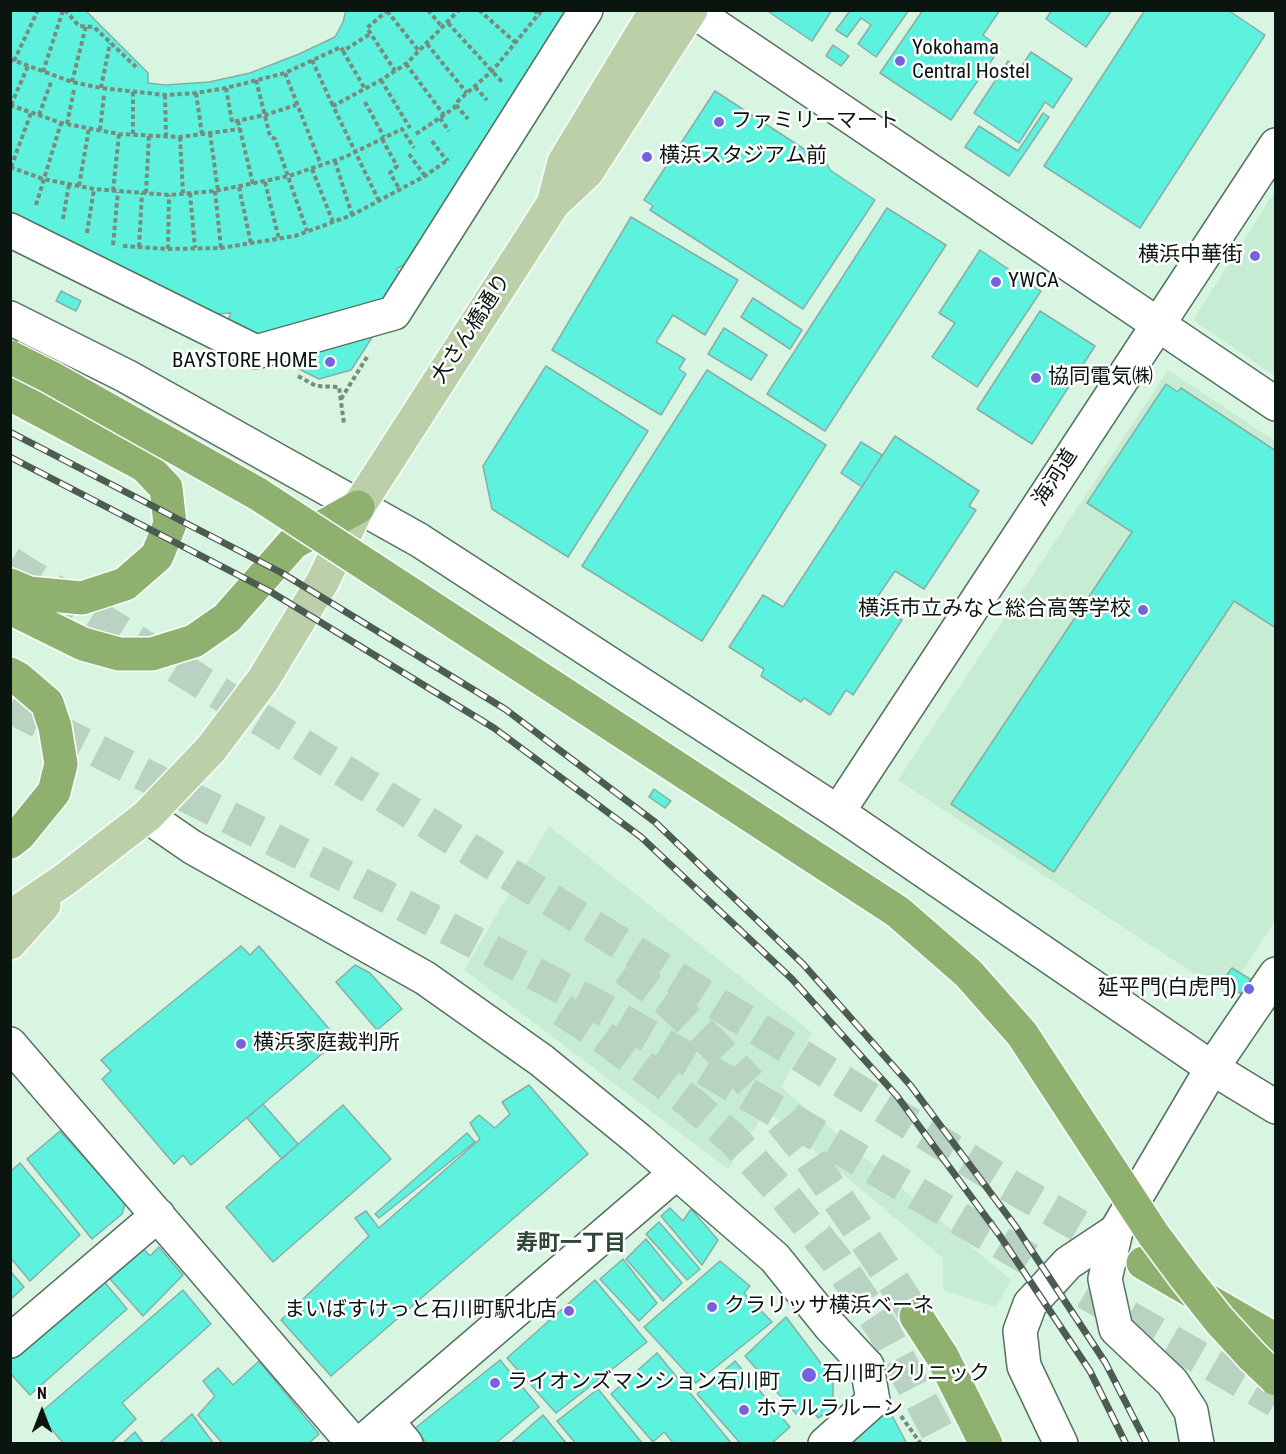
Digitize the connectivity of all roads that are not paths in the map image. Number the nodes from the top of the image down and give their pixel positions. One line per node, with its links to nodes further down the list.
1 (586, 10): 6 (street)
2 (656, 10): 5 (main road, 大さん橋通り)
3 (691, 10): 5 (main road, 大さん橋通り); 8 (street)
4 (1275, 145): 8 (street, 海河道)
5 (553, 204): 12 (main road, 大さん橋通り)
6 (10, 230)
7 (10, 318): 12 (street)
8 (1157, 324): 11 (street); 16 (street, 海河道)
9 (10, 357): 35 (highway, bridge)
10 (10, 394): 13 (highway)
11 (1275, 405)
12 (358, 507): 14 (highway); 16 (street); 17 (main road, 大さん橋通り)
13 (10, 585)
14 (10, 608)
15 (10, 674): 18 (highway)
16 (838, 812): 24 (street)
17 (147, 816): 19 (main road, 大さん橋通り); 26 (street)
18 (10, 843)
19 (67, 878): 20 (main road); 21 (main road)
20 (10, 916)
21 (10, 943)
22 (1275, 974): 24 (street)
23 (10, 1044): 27 (street)
24 (1212, 1068): 25 (street); 28 (street)
25 (1275, 1107)
26 (676, 1173): 36 (street); 39 (street)
27 (158, 1215): 34 (street); 37 (street)
28 (1116, 1231): 30 (street); 31 (street)
29 (1143, 1263): 33 (highway, bridge)
30 (1045, 1287): 31 (street); 41 (street)
31 (1109, 1295): 42 (street)
32 (916, 1316): 40 (highway)
33 (1275, 1340)
34 (10, 1341)
35 (1275, 1379)
36 (396, 1432): 38 (street)
37 (354, 1443)
38 (360, 1443)
39 (825, 1443)
40 (986, 1443)
41 (1061, 1443)
42 (1197, 1443)

